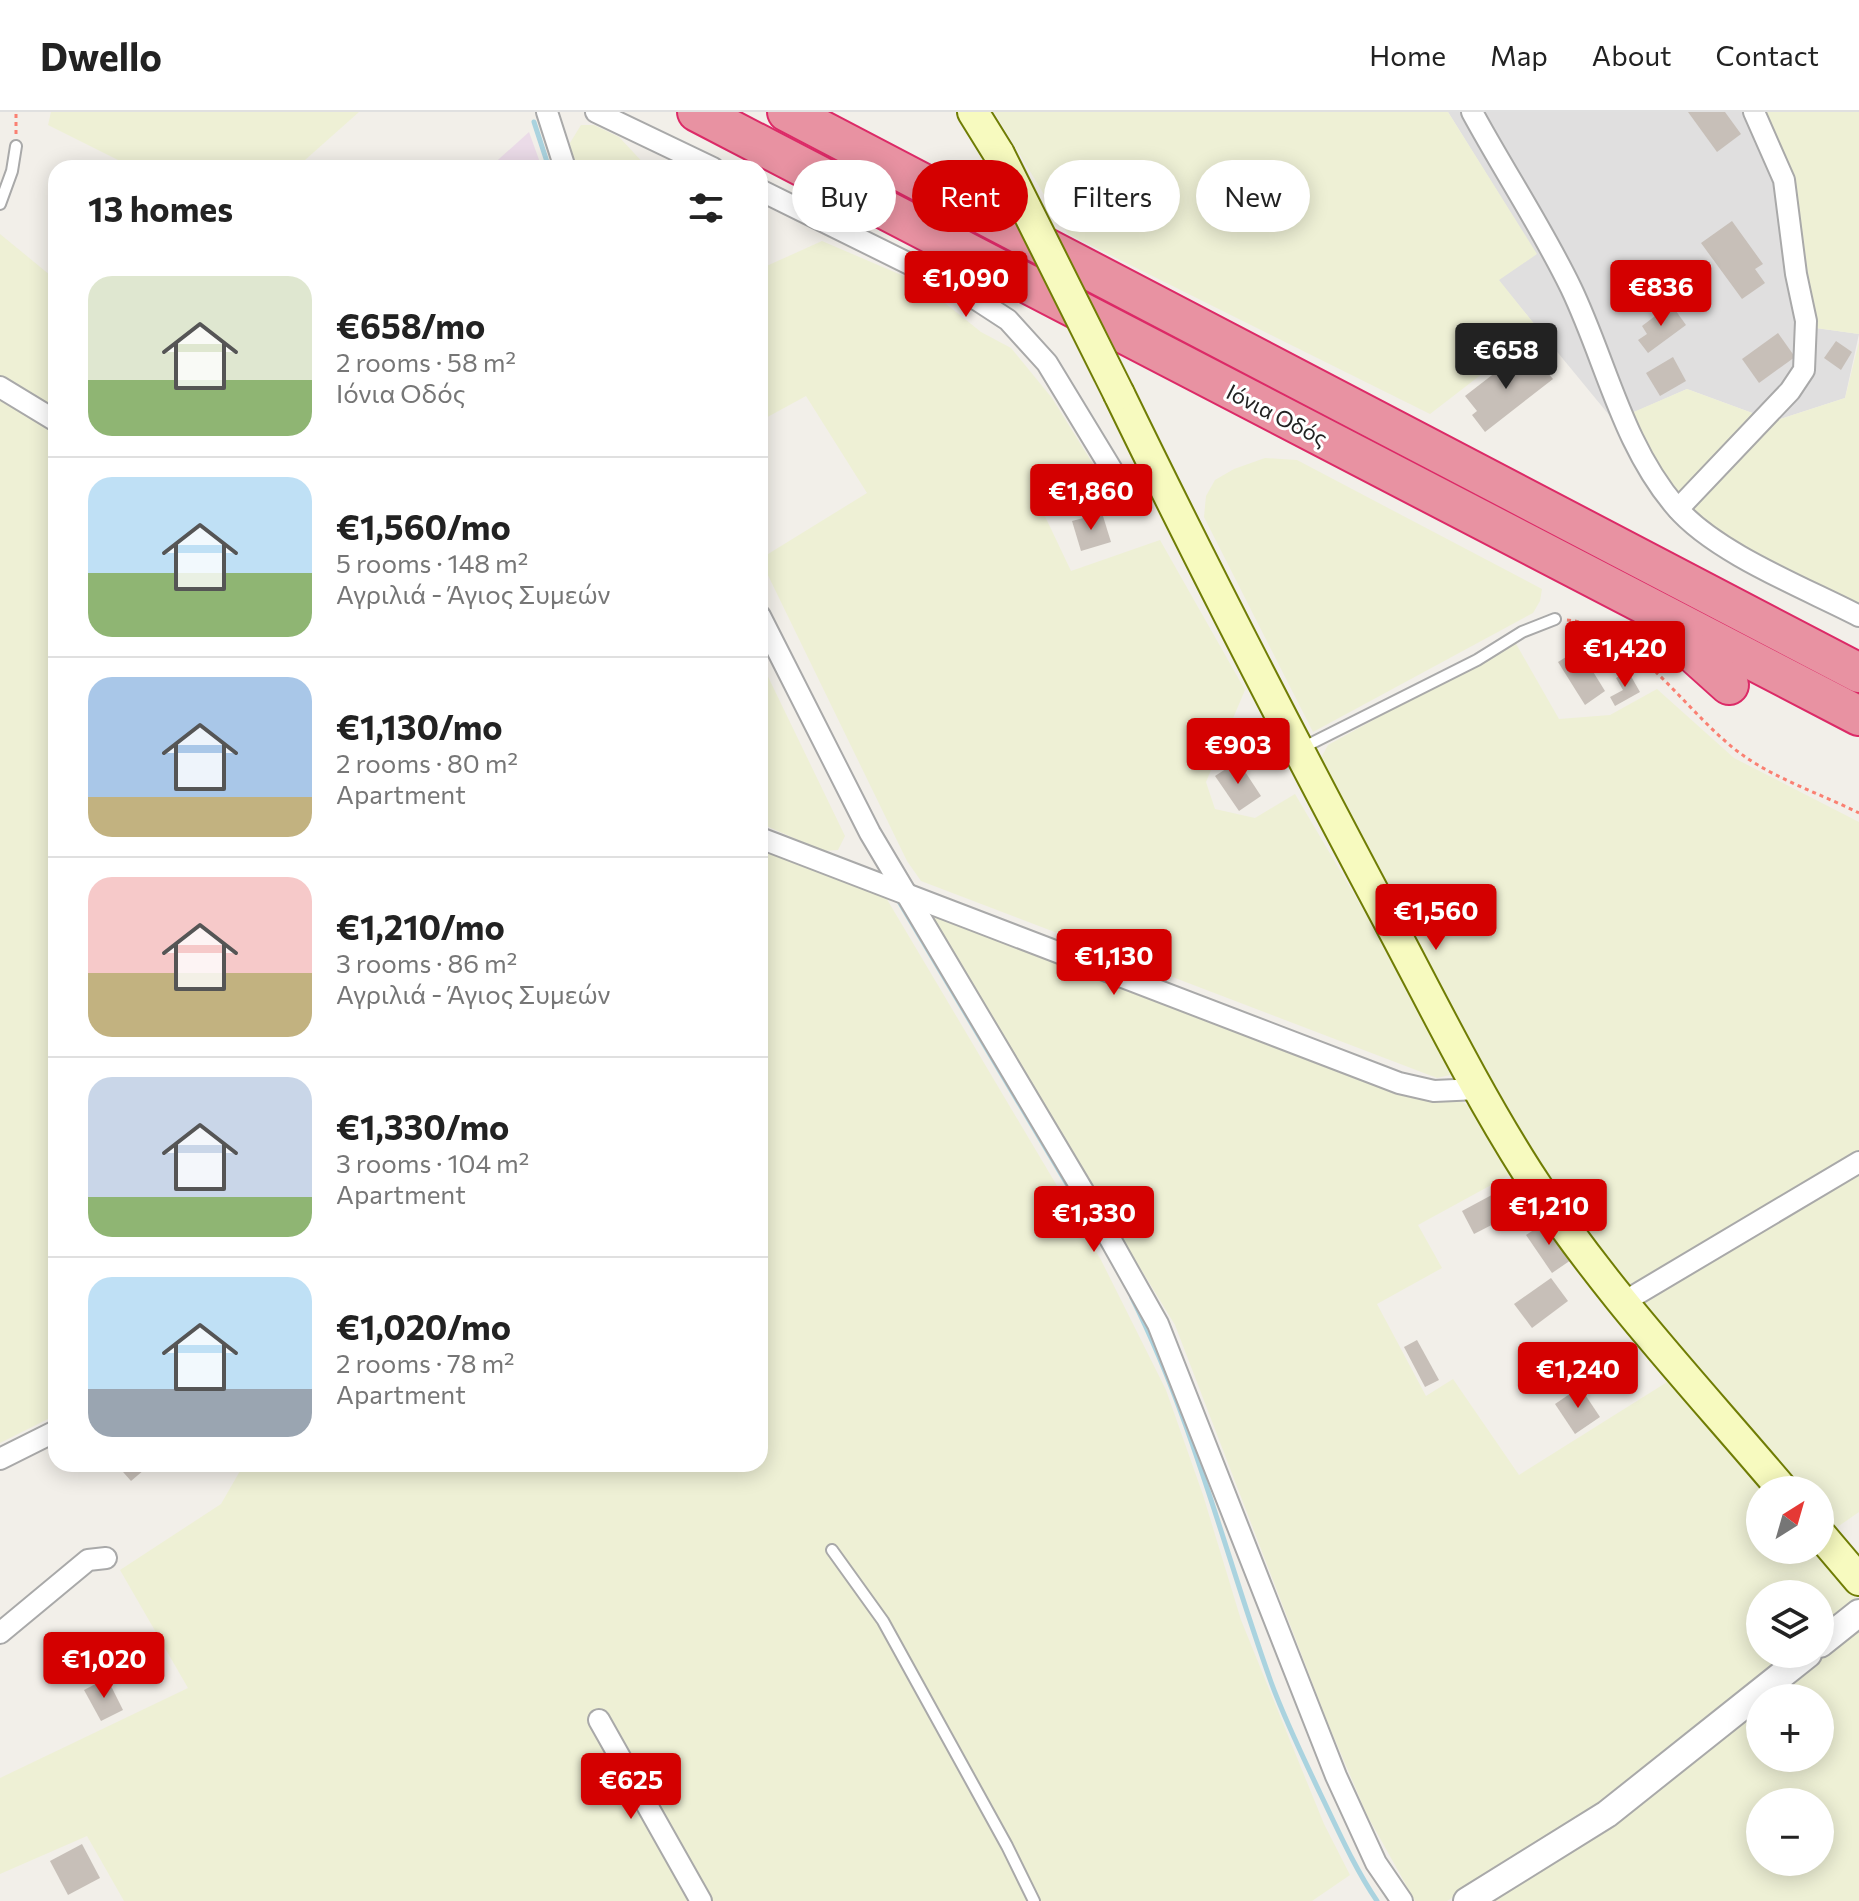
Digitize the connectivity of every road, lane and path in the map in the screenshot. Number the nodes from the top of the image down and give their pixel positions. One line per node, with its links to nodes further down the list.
1 (16, 112): 9 (path)
2 (547, 112): 10 (street)
3 (596, 112): 11 (street)
4 (697, 112): 18 (highway, Ιόνια Οδός)
5 (787, 112): 22 (highway, Ιόνια Οδός)
6 (973, 112): 25 (main road, bridge)
7 (1472, 112): 17 (street)
8 (1754, 112): 17 (street)
9 (16, 146): 13 (lane)
10 (562, 160)
11 (696, 160)
12 (768, 194): 16 (street)
13 (0, 204)
14 (0, 387): 15 (street)
15 (48, 416)
16 (1129, 498)
17 (1678, 509): 19 (street)
18 (1630, 595): 23 (highway); 24 (highway, Ιόνια Οδός)
19 (1859, 616)
20 (1555, 619): 25 (lane); 26 (path)
21 (768, 632): 28 (street)
22 (1859, 673)
23 (1729, 685)
24 (1859, 716)
25 (1298, 750): 29 (main road)
26 (1859, 813)
27 (768, 841): 28 (street)
28 (906, 895): 29 (street); 46 (street)
29 (1478, 1089): 31 (main road)
30 (1859, 1162): 31 (street)
31 (1622, 1303): 34 (main road)
32 (48, 1435): 33 (street)
33 (0, 1459)
34 (1771, 1476)
35 (832, 1550): 45 (lane)
36 (1834, 1551): 38 (main road)
37 (106, 1558): 40 (street)
38 (1859, 1580)
39 (1859, 1613): 41 (street)
40 (0, 1633)
41 (1834, 1633)
42 (1790, 1668): 47 (street)
43 (599, 1720): 44 (street)
44 (701, 1901)
45 (1034, 1901)
46 (1402, 1901)
47 (1467, 1901)

